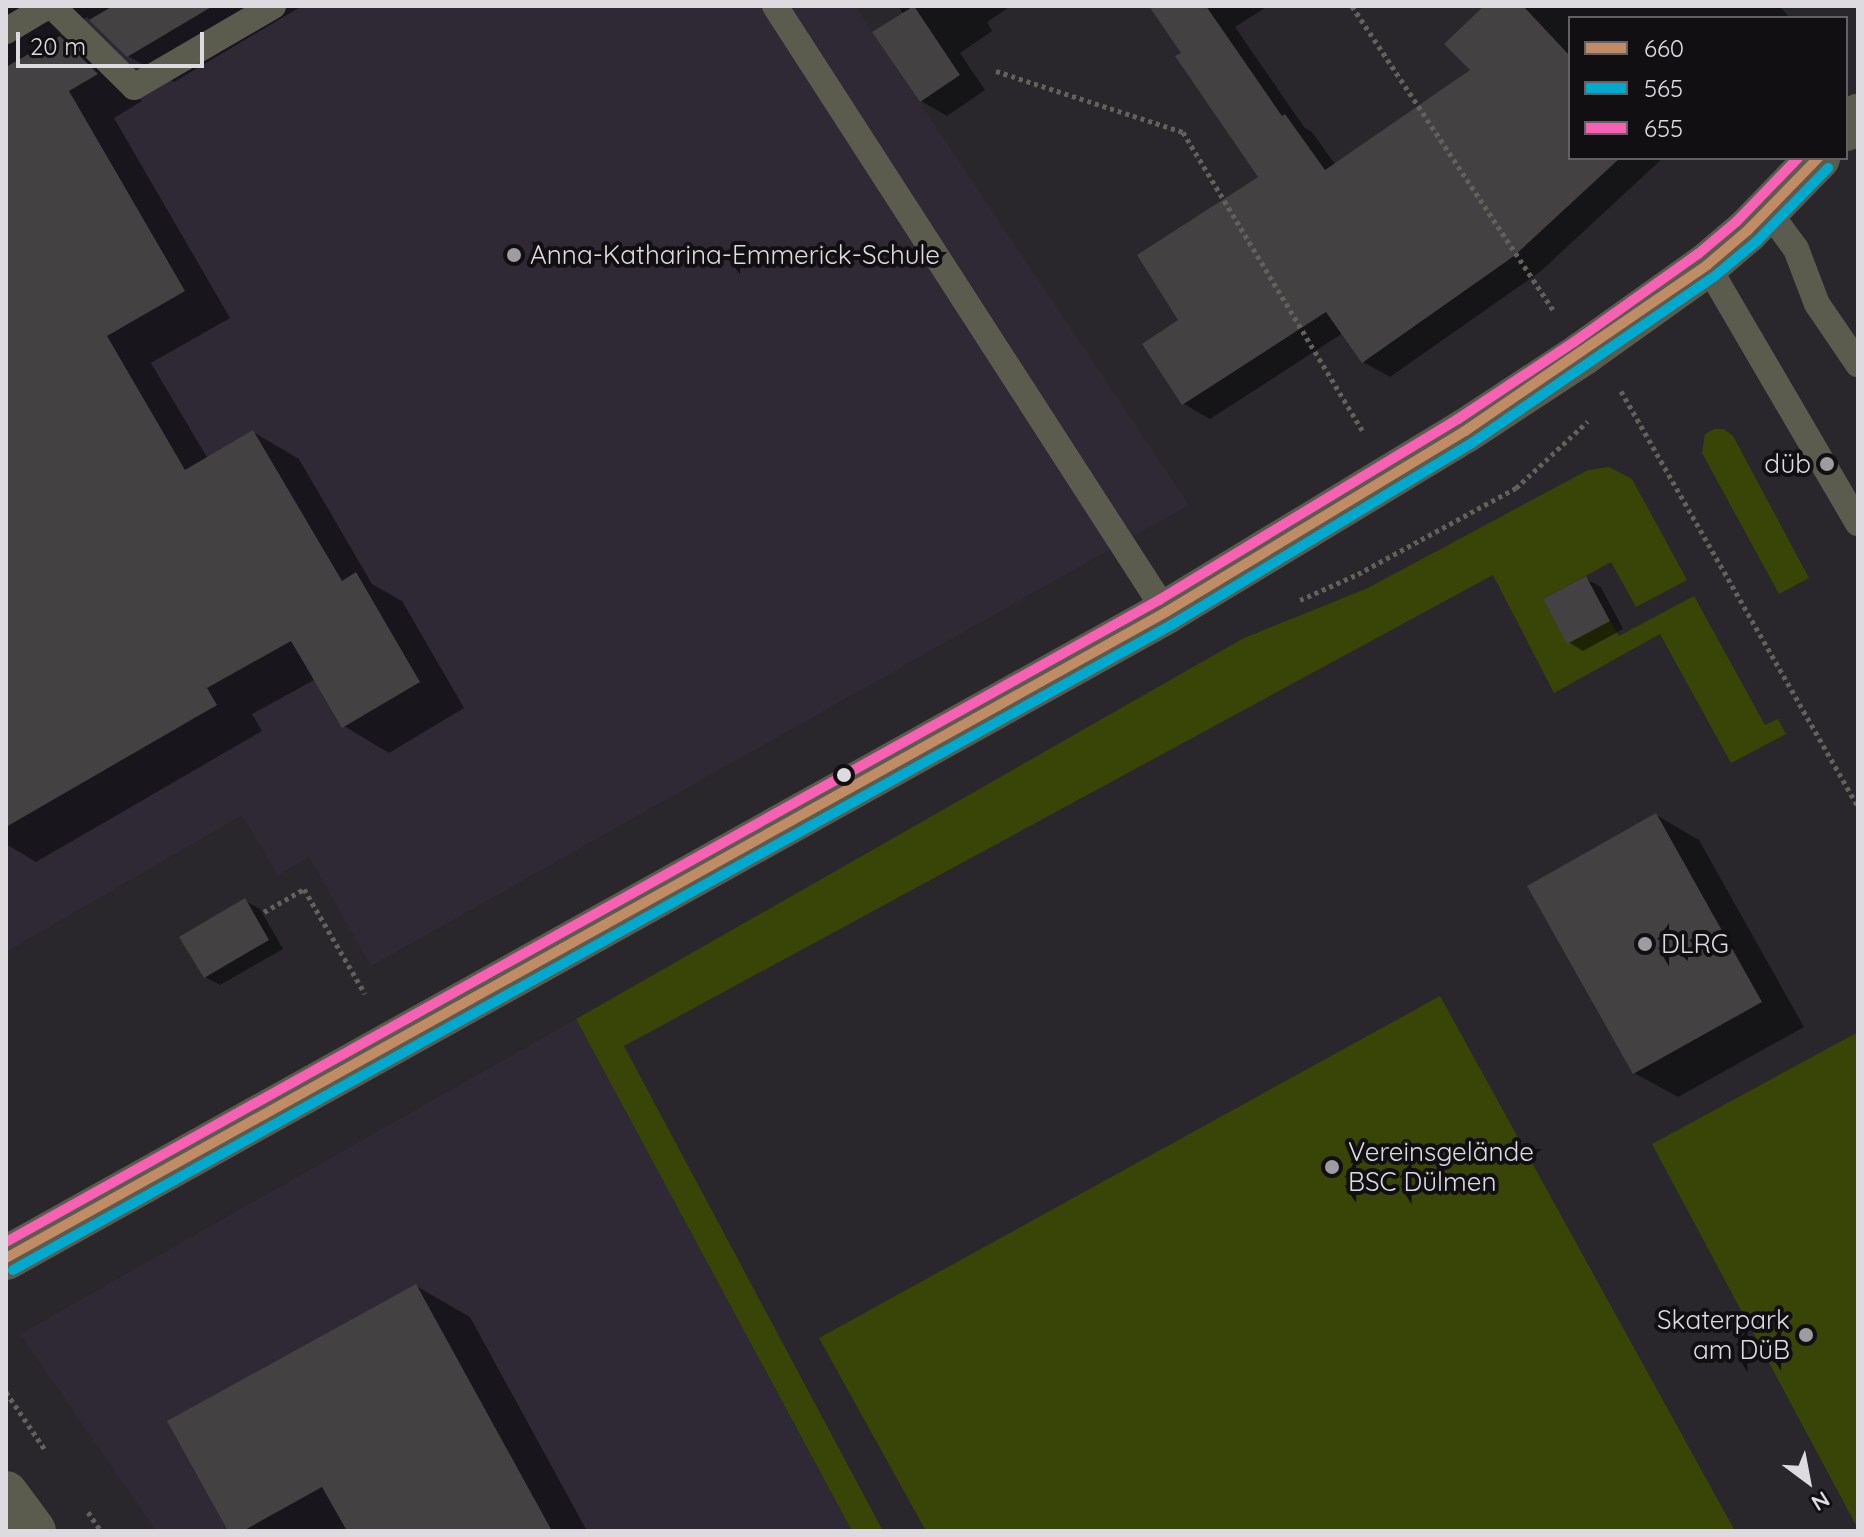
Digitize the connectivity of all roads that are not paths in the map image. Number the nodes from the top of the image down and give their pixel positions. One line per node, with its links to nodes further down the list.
1 (50, 6): 2 (lane); 4 (lane)
2 (273, 6)
3 (775, 6): 10 (lane)
4 (6, 31)
5 (1816, 160): 6 (street)
6 (1768, 211): 7 (street); 8 (lane)
7 (1707, 265): 9 (lane); 10 (street)
8 (1858, 364)
9 (1858, 523)
10 (1166, 612): 11 (street)
11 (6, 1258)
12 (6, 1493): 13 (street)
13 (34, 1531)

